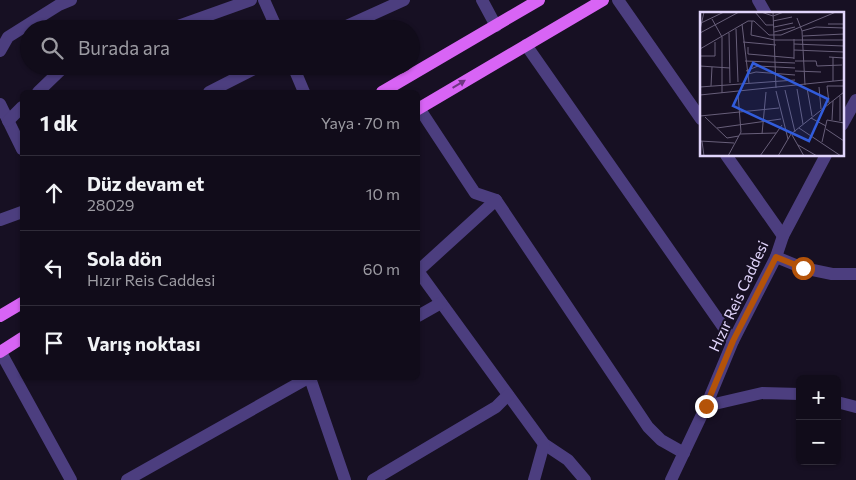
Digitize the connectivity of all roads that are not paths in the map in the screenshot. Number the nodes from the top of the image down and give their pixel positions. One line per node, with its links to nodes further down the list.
1 (71, 0): 11 (street)
2 (251, 0): 12 (street)
3 (264, 0): 13 (street)
4 (404, 0): 14 (street)
5 (482, 0): 15 (street)
6 (539, 0): 15 (main road)
7 (603, 0): 17 (main road)
8 (618, 0): 33 (street)
9 (758, 0): 10 (street)
10 (765, 12)
11 (35, 20)
12 (195, 20)
13 (273, 20)
14 (360, 20)
15 (496, 26): 19 (main road)
16 (20, 29): 18 (street)
17 (526, 45): 30 (main road, one-way to 17); 52 (street)
18 (0, 51)
19 (420, 70)
20 (56, 75): 24 (street)
21 (242, 75): 25 (street)
22 (297, 75): 26 (street)
23 (411, 75): 27 (main road)
24 (40, 90)
25 (213, 90)
26 (303, 90)
27 (385, 90)
28 (856, 100): 35 (street)
29 (0, 104): 34 (street)
30 (420, 108)
31 (20, 109): 34 (street)
32 (420, 112): 39 (street)
33 (700, 118)
34 (8, 120): 36 (street)
35 (844, 121)
36 (20, 145)
37 (727, 156): 42 (street)
38 (825, 156): 42 (street, Hızır Reis Caddesi)
39 (496, 200): 44 (street); 62 (street)
40 (20, 213): 41 (street)
41 (0, 220)
42 (783, 236): 43 (street, Hızır Reis Caddesi)
43 (776, 257): 46 (street); 52 (street, Hızır Reis Caddesi)
44 (420, 269)
45 (420, 274): 47 (street)
46 (856, 274)
47 (441, 303): 49 (street); 57 (street)
48 (20, 304): 50 (main road)
49 (420, 315)
50 (0, 316)
51 (20, 339): 53 (main road)
52 (733, 341): 59 (street, Hızır Reis Caddesi)
53 (0, 351): 63 (street)
54 (305, 380): 64 (street)
55 (310, 380): 65 (street)
56 (796, 394): 59 (street)
57 (508, 395): 61 (street); 66 (street)
58 (841, 403): 60 (street)
59 (706, 406): 62 (street, Hızır Reis Caddesi)
60 (856, 407)
61 (544, 444): 67 (street); 68 (street)
62 (684, 453): 69 (street, Hızır Reis Caddesi)
63 (72, 480)
64 (127, 480)
65 (345, 480)
66 (373, 480)
67 (534, 480)
68 (585, 480)
69 (671, 480)

